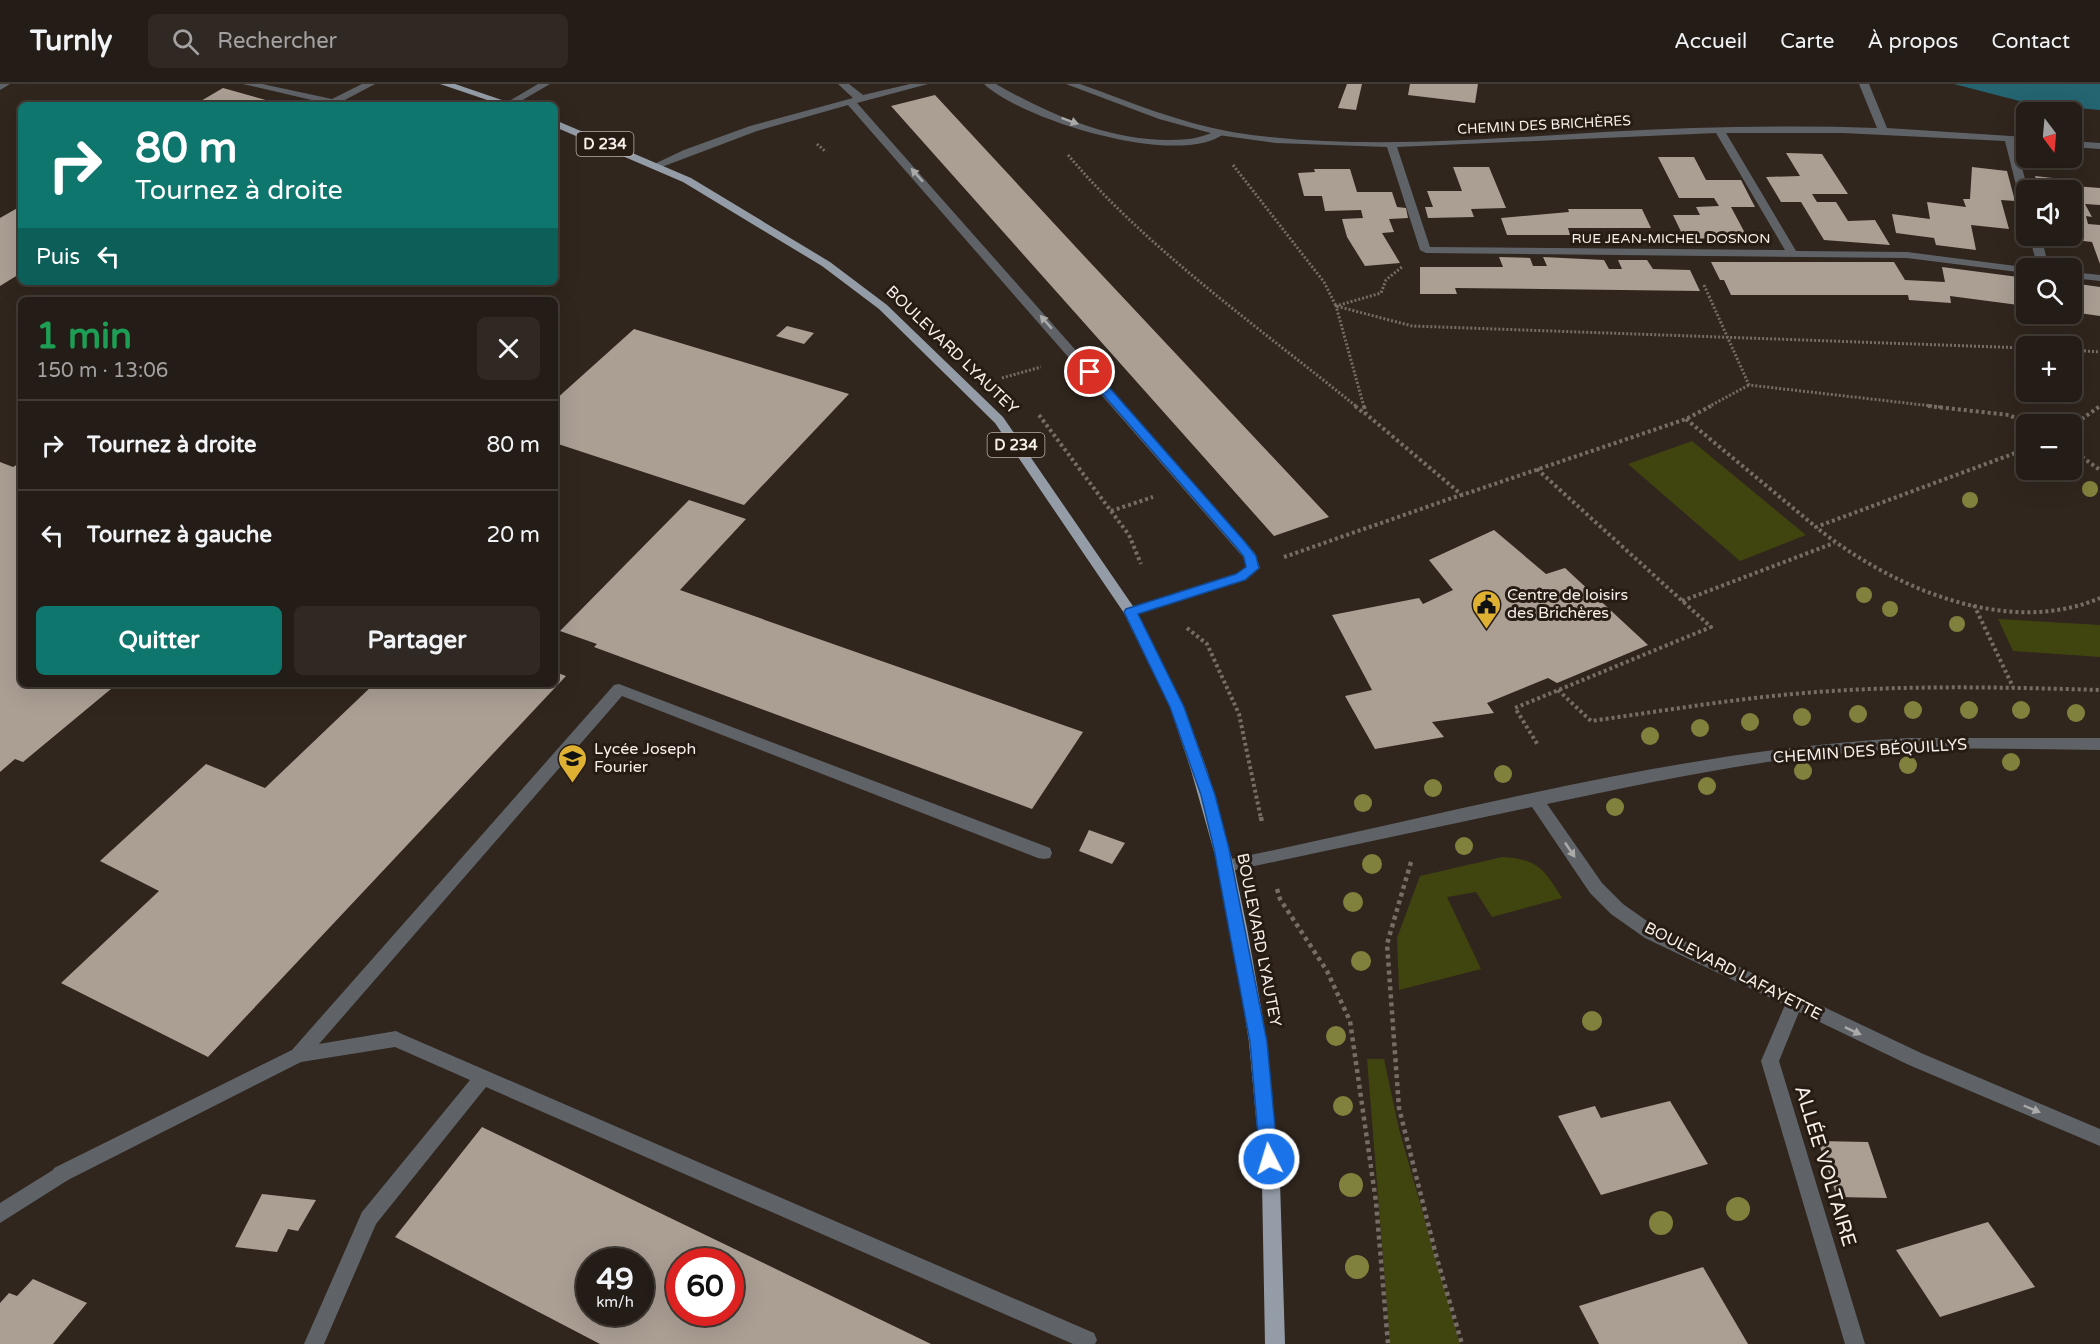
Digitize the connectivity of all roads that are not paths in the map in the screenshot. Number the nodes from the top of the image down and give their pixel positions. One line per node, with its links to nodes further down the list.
1 (5, 84): 11 (street)
2 (248, 84): 13 (street)
3 (370, 84): 13 (street)
4 (445, 84): 14 (main road)
5 (545, 84): 15 (street)
6 (843, 84): 12 (street)
7 (923, 84): 12 (street)
8 (989, 84): 19 (street, one-way to 19)
9 (1071, 84): 19 (street, CHEMIN DES BRICHÈRES)
10 (1864, 84): 18 (street)
11 (0, 87)
12 (855, 99): 25 (street); 31 (street, one-way to 12)
13 (336, 101)
14 (504, 102)
15 (514, 102)
16 (558, 124): 25 (main road, BOULEVARD LYAUTEY / D 234)
17 (1719, 130): 18 (street, CHEMIN DES BRICHÈRES); 22 (street, CHEMIN DES BRICHÈRES); 27 (street)
18 (1883, 130): 20 (street, CHEMIN DES BRICHÈRES)
19 (1220, 133): 22 (street, CHEMIN DES BRICHÈRES)
20 (2008, 139): 21 (street, CHEMIN DES BRICHÈRES); 26 (street)
21 (2016, 139)
22 (1391, 145): 27 (street, RUE JEAN-MICHEL DOSNON)
23 (2082, 145): 24 (street)
24 (2100, 146)
25 (655, 165): 31 (main road, BOULEVARD LYAUTEY / D 234)
26 (2019, 180)
27 (1792, 253): 28 (street, RUE JEAN-MICHEL DOSNON)
28 (2016, 269)
29 (2082, 276): 30 (street)
30 (2100, 278)
31 (1130, 612): 35 (main road, BOULEVARD LYAUTEY / D 234)
32 (2100, 744): 33 (street, CHEMIN DES BÉQUILLYS)
33 (1537, 802): 35 (street); 36 (street, BOULEVARD LAFAYETTE, one-way to 36)
34 (1044, 853): 37 (street)
35 (1226, 866): 43 (main road, BOULEVARD LYAUTEY / D 234)
36 (1794, 1003): 39 (street, BOULEVARD LAFAYETTE, one-way to 39); 44 (street, ALLÉE VOLTAIRE)
37 (298, 1055): 38 (street); 40 (street)
38 (484, 1076): 41 (street); 42 (street)
39 (2100, 1138)
40 (0, 1214)
41 (1087, 1340)
42 (314, 1344)
43 (1275, 1344)
44 (1855, 1344)

